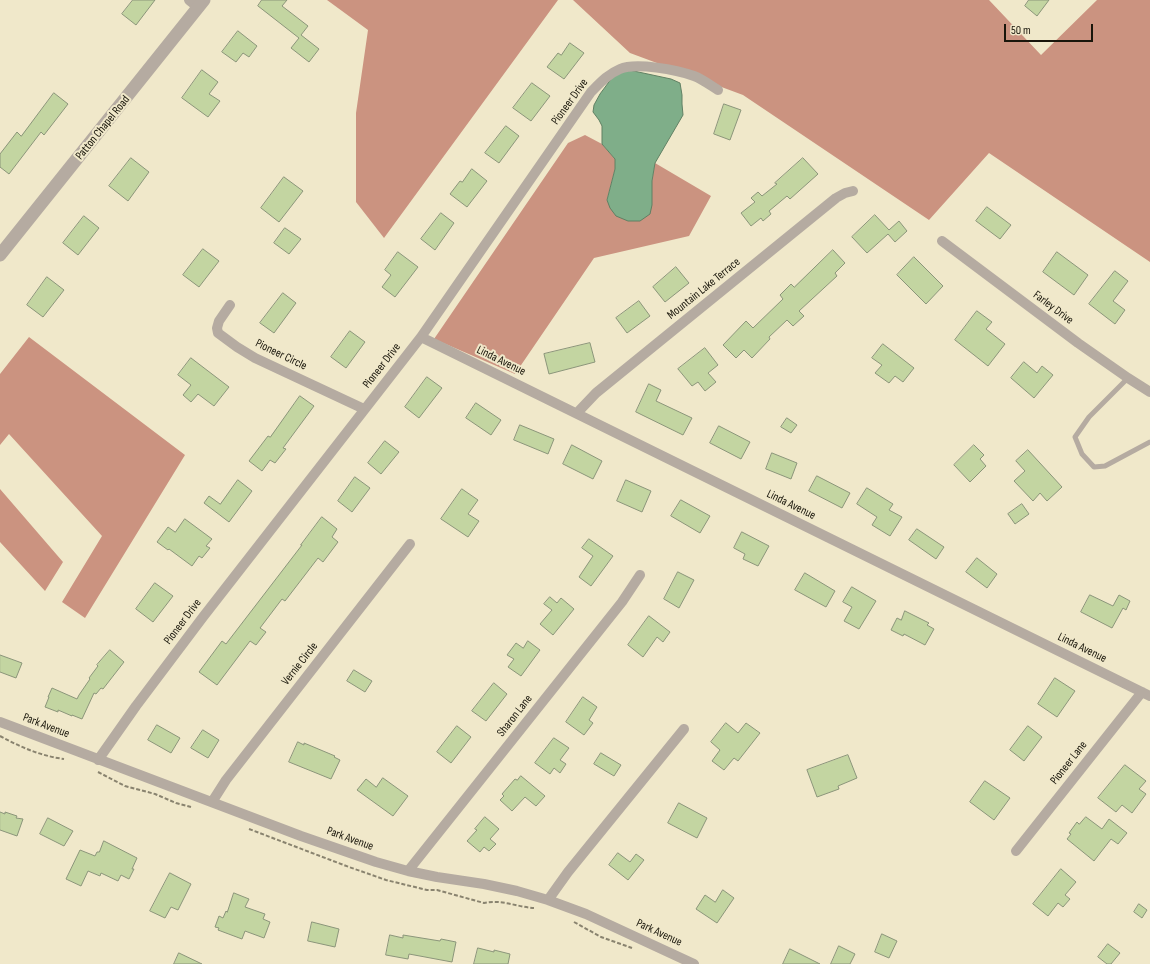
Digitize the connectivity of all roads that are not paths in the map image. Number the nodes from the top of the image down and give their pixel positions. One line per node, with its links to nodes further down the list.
1 (197, 3): 5 (street, Patton Chapel Road)
2 (718, 90): 7 (street, Pioneer Drive)
3 (853, 191): 11 (street, Mountain Lake Terrace)
4 (942, 240): 8 (street, Farley Drive)
5 (0, 255)
6 (230, 305): 10 (street, Pioneer Circle)
7 (421, 337): 10 (street, Pioneer Drive); 11 (street, Linda Avenue)
8 (1128, 378): 9 (street, Farley Drive); 12 (lane)
9 (1150, 392)
10 (364, 409): 18 (street, Pioneer Drive)
11 (577, 413): 15 (street, Linda Avenue)
12 (1150, 442)
13 (410, 544): 19 (street, Vernie Circle)
14 (640, 575): 21 (street, Sharon Lane)
15 (1146, 694): 20 (street, Pioneer Lane)
16 (0, 722): 18 (street, Park Avenue)
17 (684, 729): 22 (street)
18 (98, 760): 19 (street, Park Avenue)
19 (212, 802): 21 (street, Park Avenue)
20 (1016, 851)
21 (408, 872): 22 (street, Park Avenue)
22 (548, 900): 23 (street, Park Avenue)
23 (694, 964)

